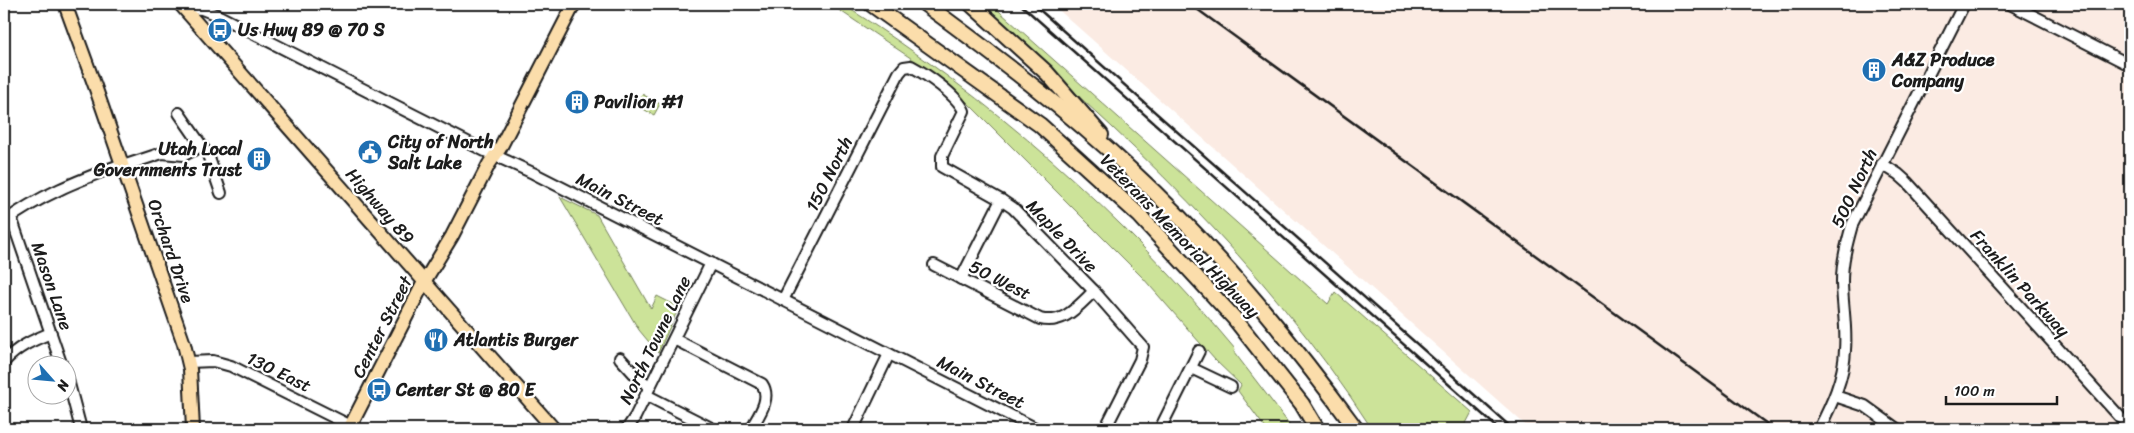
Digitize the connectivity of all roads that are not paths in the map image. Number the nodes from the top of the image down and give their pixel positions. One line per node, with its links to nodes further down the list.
1 (65, 4): 14 (main road, Orchard Drive)
2 (574, 4): 12 (main road, Center Street)
3 (871, 4): 52 (highway, Veterans Memorial Highway)
4 (925, 4): 16 (highway, Veterans Memorial Highway)
5 (971, 4): 16 (highway)
6 (1964, 4): 13 (street, 500 North)
7 (2010, 4): 9 (street)
8 (182, 6): 12 (street, Main Street); 23 (main road, Highway 89)
9 (2130, 65)
10 (179, 113): 11 (street)
11 (201, 146): 14 (street); 17 (street)
12 (495, 156): 20 (street, Main Street); 23 (main road, Center Street)
13 (1882, 164): 37 (street, 500 North); 41 (street, Franklin Parkway)
14 (122, 165): 19 (street); 33 (main road, Orchard Drive)
15 (941, 165): 18 (street, Maple Drive); 25 (street, 150 North)
16 (1131, 170): 53 (highway, Veterans Memorial Highway)
17 (221, 193)
18 (1001, 200): 22 (street); 24 (street, Maple Drive)
19 (7, 219): 26 (street, Mason Lane)
20 (711, 263): 25 (street, Main Street); 27 (street, North Towne Lane)
21 (934, 265): 22 (street, 50 West)
22 (961, 279): 24 (street, 50 West)
23 (424, 282): 40 (main road, Center Street); 44 (main road, Highway 89)
24 (1094, 291): 50 (street, Maple Drive)
25 (783, 300): 29 (street, Main Street)
26 (51, 333): 30 (street, Mason Lane); 32 (street)
27 (674, 339): 36 (street, North Towne Lane); 47 (street)
28 (1199, 352): 34 (street)
29 (889, 354): 39 (street, Main Street); 48 (street)
30 (59, 356)
31 (620, 358): 36 (street)
32 (4, 362)
33 (189, 362): 40 (street, 130 East); 43 (main road, Orchard Drive)
34 (1191, 368): 35 (street); 51 (street)
35 (1232, 387)
36 (648, 390): 45 (street, North Towne Lane); 46 (street)
37 (1835, 396): 54 (street, 500 North); 55 (street)
38 (74, 406): 42 (street)
39 (1018, 425): 49 (street, Main Street)
40 (350, 428)
41 (2130, 428)
42 (80, 429)
43 (193, 429)
44 (554, 429)
45 (627, 429)
46 (713, 429)
47 (751, 429)
48 (853, 429)
49 (1037, 429)
50 (1105, 429)
51 (1160, 429)
52 (1317, 429)
53 (1356, 429)
54 (1820, 429)
55 (1897, 429)

